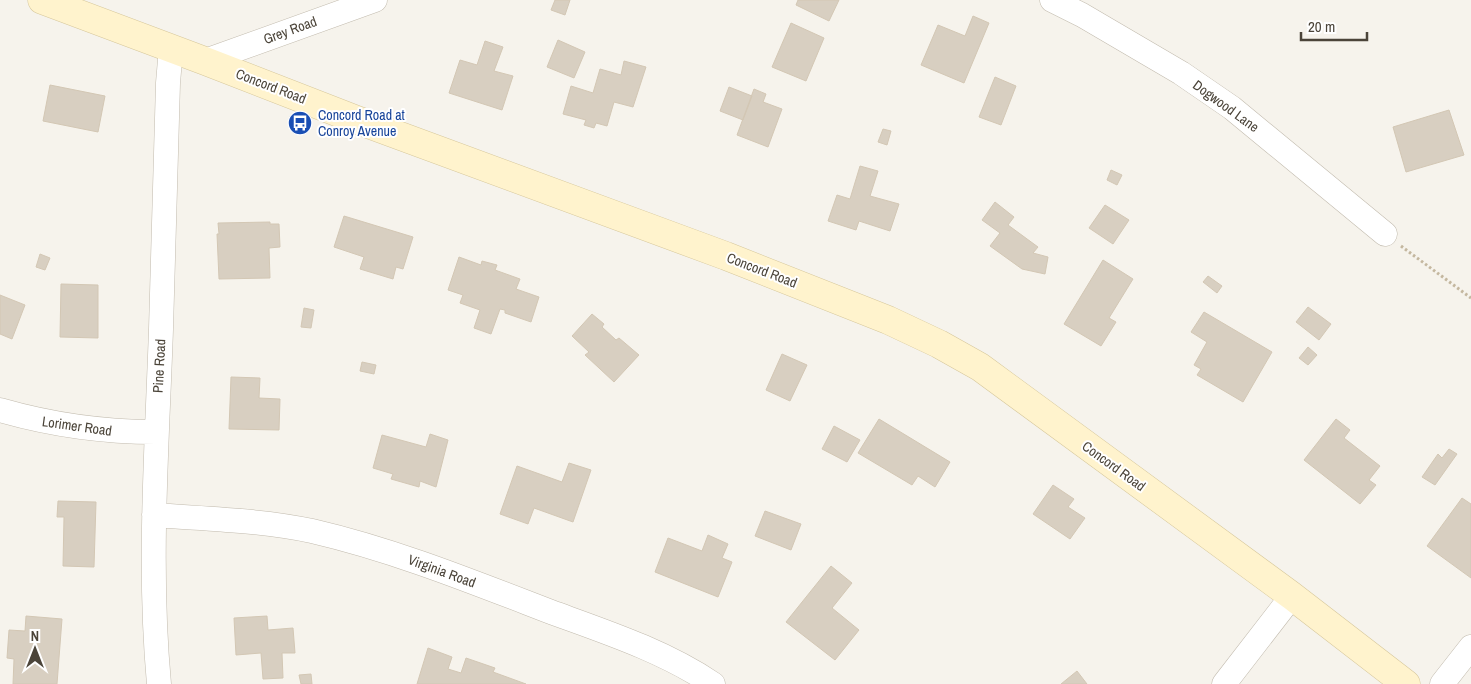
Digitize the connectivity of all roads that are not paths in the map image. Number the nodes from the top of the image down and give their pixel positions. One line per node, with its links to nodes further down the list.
1 (42, 0): 4 (main road, Concord Road)
2 (375, 0): 5 (street, Grey Road)
3 (1052, 0): 6 (street, Dogwood Lane)
4 (171, 48): 5 (main road, Concord Road); 8 (street, Pine Road)
5 (205, 61): 10 (main road, Concord Road)
6 (1385, 234)
7 (0, 410): 8 (street, Lorimer Road)
8 (156, 432): 9 (street, Pine Road)
9 (154, 515): 12 (street, Pine Road); 13 (street, Virginia Road)
10 (1292, 596): 14 (street); 15 (main road, Concord Road)
11 (1471, 646): 16 (street)
12 (159, 684)
13 (713, 684)
14 (1224, 684)
15 (1406, 684)
16 (1442, 684)

